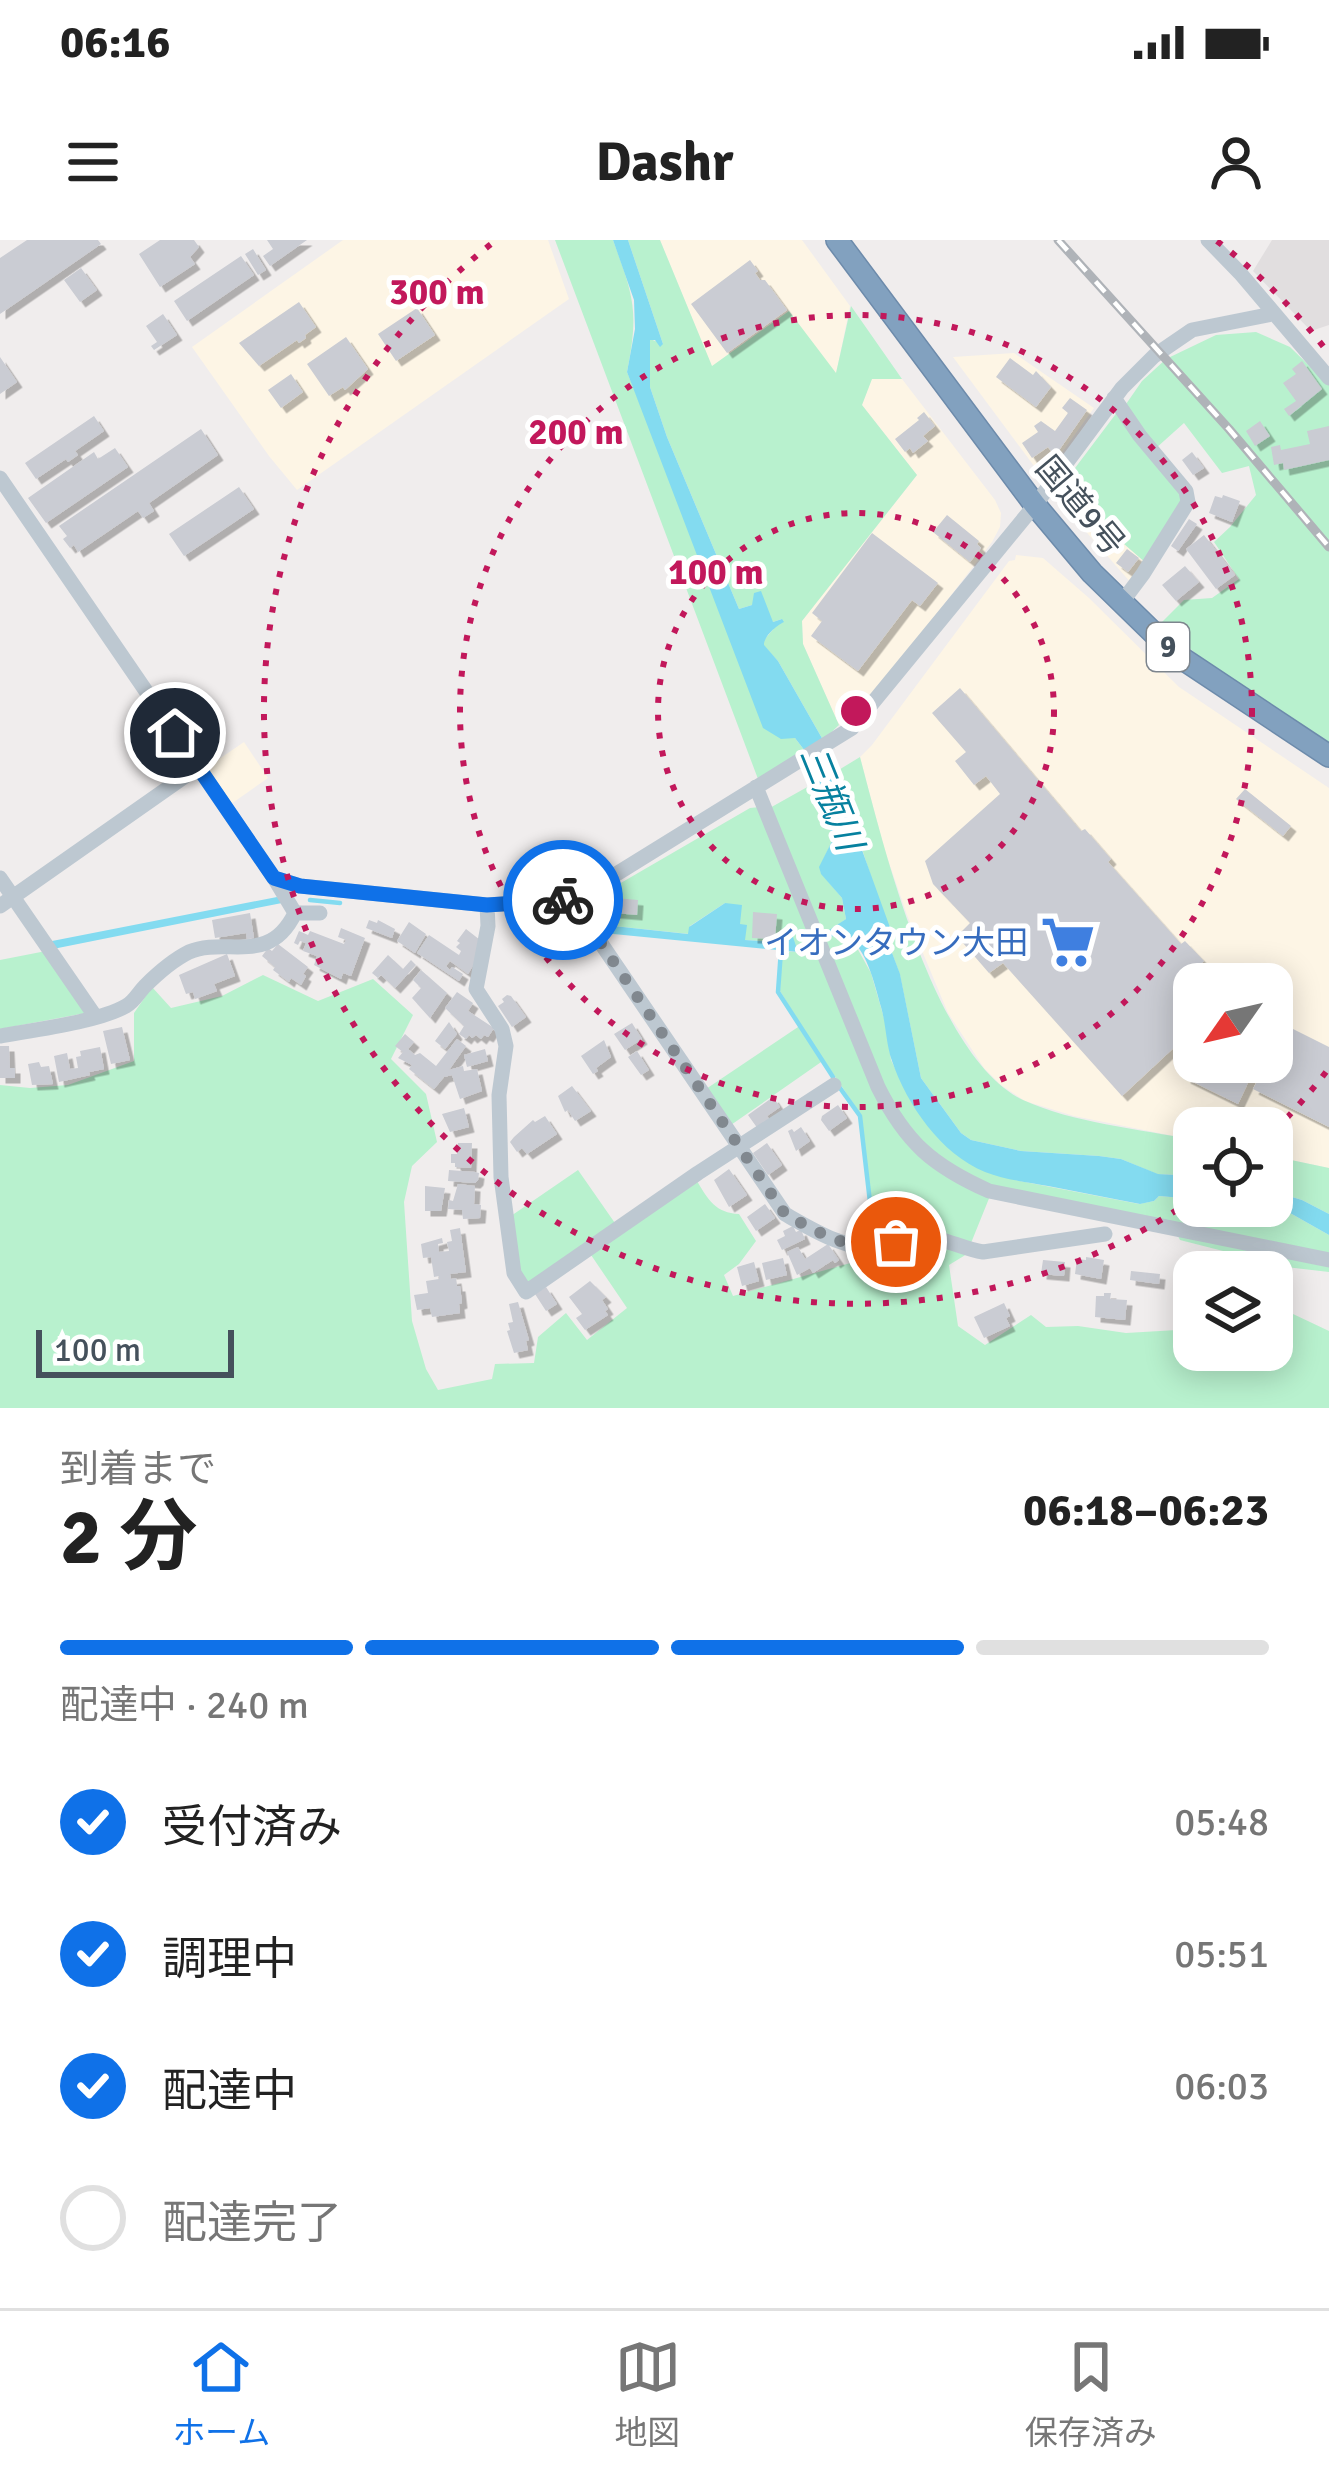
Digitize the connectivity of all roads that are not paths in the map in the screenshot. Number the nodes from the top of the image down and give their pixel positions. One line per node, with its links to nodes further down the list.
1 (837, 240): 7 (highway, 国道9号 / 9)
2 (1208, 240): 3 (street)
3 (1272, 314): 4 (street); 5 (street)
4 (1329, 378)
5 (1114, 398): 7 (street); 8 (street)
6 (0, 478): 10 (street)
7 (1035, 505): 8 (highway, 国道9号 / 9); 11 (street)
8 (1122, 602): 9 (highway, 国道9号 / 9)
9 (1329, 757)
10 (198, 767): 13 (street); 15 (street)
11 (756, 787): 14 (street); 24 (street)
12 (0, 878): 15 (street)
13 (274, 878): 16 (street); 18 (street)
14 (576, 899): 18 (street); 22 (street)
15 (6, 901): 19 (street)
16 (295, 913): 17 (street); 19 (street)
17 (320, 913)
18 (487, 913): 22 (street)
19 (95, 1016): 20 (street)
20 (0, 1036)
21 (834, 1085): 22 (street)
22 (738, 1148): 23 (street)
23 (1105, 1234)
24 (1329, 1260)

